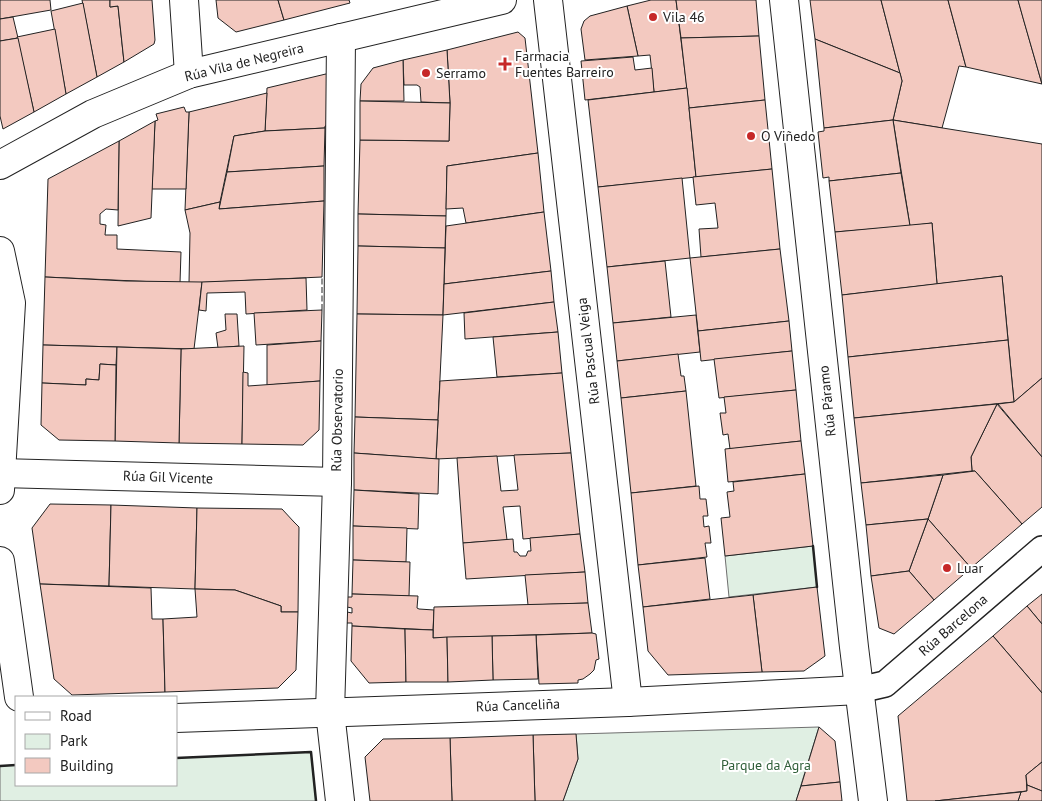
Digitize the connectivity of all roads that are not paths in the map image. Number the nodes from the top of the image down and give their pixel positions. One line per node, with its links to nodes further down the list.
1 (184, 0): 6 (street)
2 (502, 0): 5 (street, Rúa Vila de Negreira)
3 (548, 0): 15 (street, Rúa Pascual Veiga)
4 (784, 0): 13 (street, Rúa Páramo)
5 (341, 38): 6 (street, Rúa Vila de Negreira); 10 (street, Rúa Observatorio)
6 (189, 74): 7 (street, Rúa Vila de Negreira)
7 (0, 165)
8 (0, 251): 9 (street)
9 (0, 479): 10 (street, Rúa Gil Vicente)
10 (337, 482): 16 (street, Rúa Observatorio)
11 (1042, 549): 13 (street, Rúa Barcelona)
12 (0, 562): 14 (street)
13 (859, 690): 15 (street, Rúa Canceliña); 19 (street, Rúa Páramo)
14 (19, 696)
15 (628, 702): 16 (street, Rúa Canceliña)
16 (330, 712): 17 (street, Rúa Canceliña); 18 (street, Rúa Observatorio)
17 (178, 718)
18 (340, 801)
19 (873, 801)

